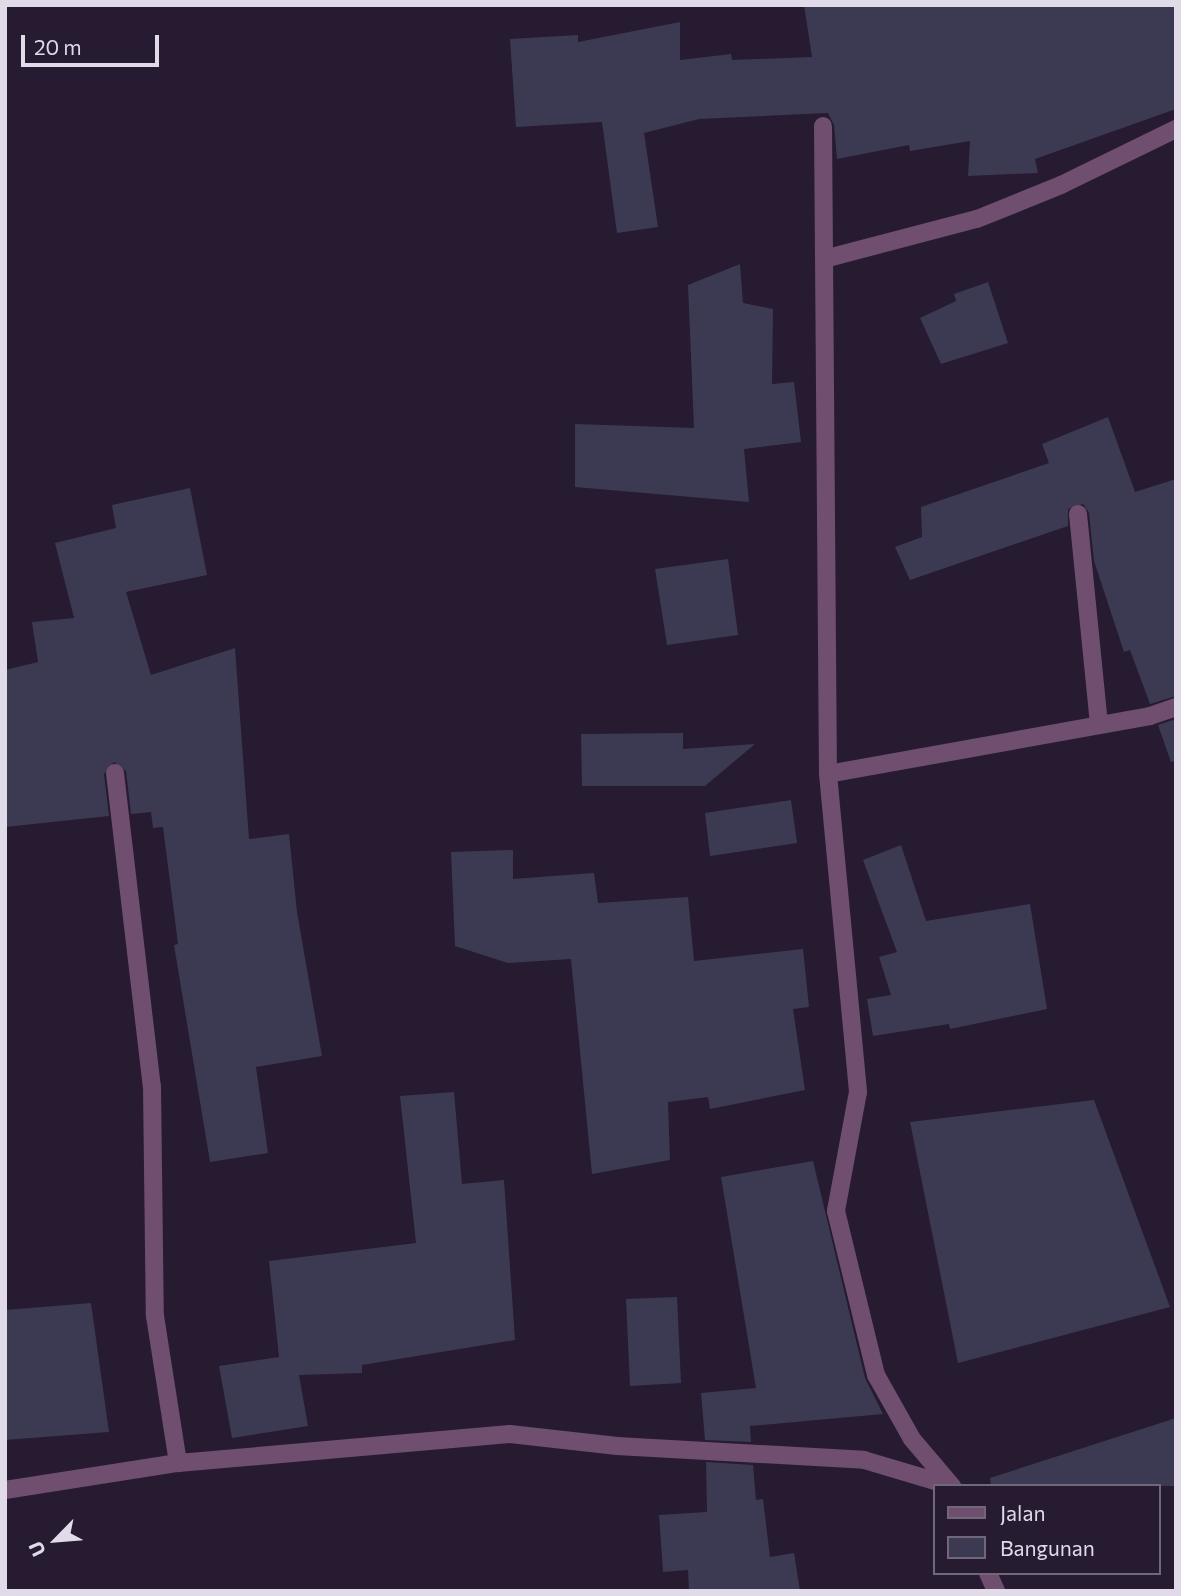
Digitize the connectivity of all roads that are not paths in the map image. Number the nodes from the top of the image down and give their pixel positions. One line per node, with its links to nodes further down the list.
1 (823, 126): 3 (street)
2 (1176, 129): 3 (street)
3 (824, 259): 8 (street)
4 (1078, 514): 6 (street)
5 (1176, 707): 6 (street)
6 (1099, 725): 8 (street)
7 (115, 773): 9 (street)
8 (828, 774): 11 (street)
9 (178, 1463): 10 (street); 12 (street)
10 (944, 1484)
11 (949, 1484)
12 (5, 1490)
13 (989, 1575): 14 (street)
14 (996, 1591)

